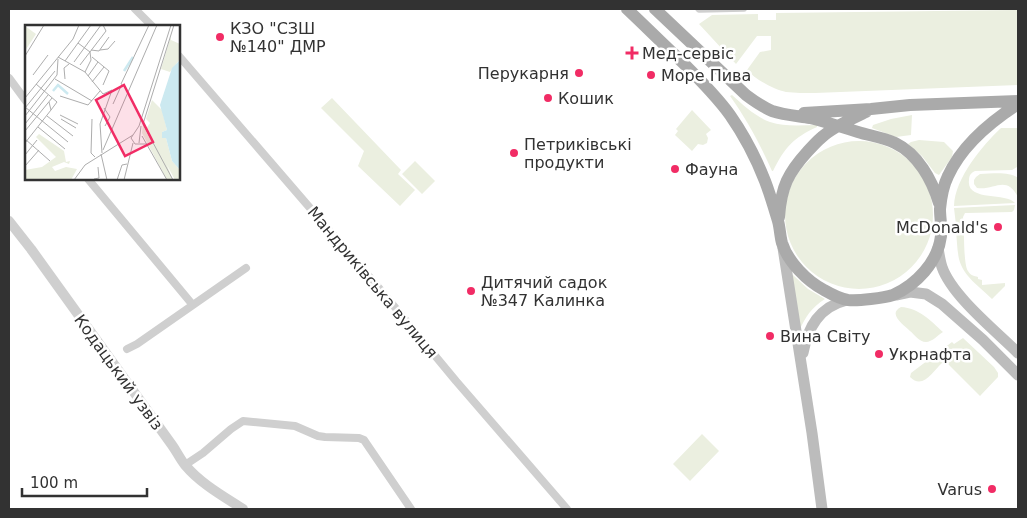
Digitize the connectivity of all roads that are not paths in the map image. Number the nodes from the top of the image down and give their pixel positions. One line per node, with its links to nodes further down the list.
1 (135, 9): 6 (street)
2 (627, 9): 19 (main road)
3 (655, 9): 12 (main road)
4 (698, 9): 5 (street)
5 (744, 9)
6 (151, 25)
7 (180, 57): 33 (street, Мандриківська вулиця)
8 (9, 78): 9 (street)
9 (25, 99)
10 (1018, 103): 11 (main road); 17 (main road)
11 (871, 109): 12 (main road); 13 (main road)
12 (786, 113): 13 (main road)
13 (838, 126): 14 (main road); 15 (main road)
14 (861, 133): 15 (main road); 17 (main road)
15 (806, 153): 19 (main road)
16 (89, 180): 25 (street)
17 (940, 208): 21 (main road)
18 (9, 221): 30 (street, Кодацький узвіз)
19 (778, 222): 20 (main road)
20 (782, 244): 24 (main road); 28 (main road)
21 (938, 248): 23 (main road); 27 (main road)
22 (246, 268): 25 (street)
23 (891, 296): 24 (main road); 29 (main road)
24 (847, 300): 28 (main road)
25 (192, 304): 26 (street)
26 (127, 349)
27 (1018, 353)
28 (801, 362): 34 (main road)
29 (1018, 375)
30 (185, 465): 31 (street, Кодацький узвіз); 32 (street)
31 (243, 509)
32 (411, 509)
33 (567, 509)
34 (822, 509)

